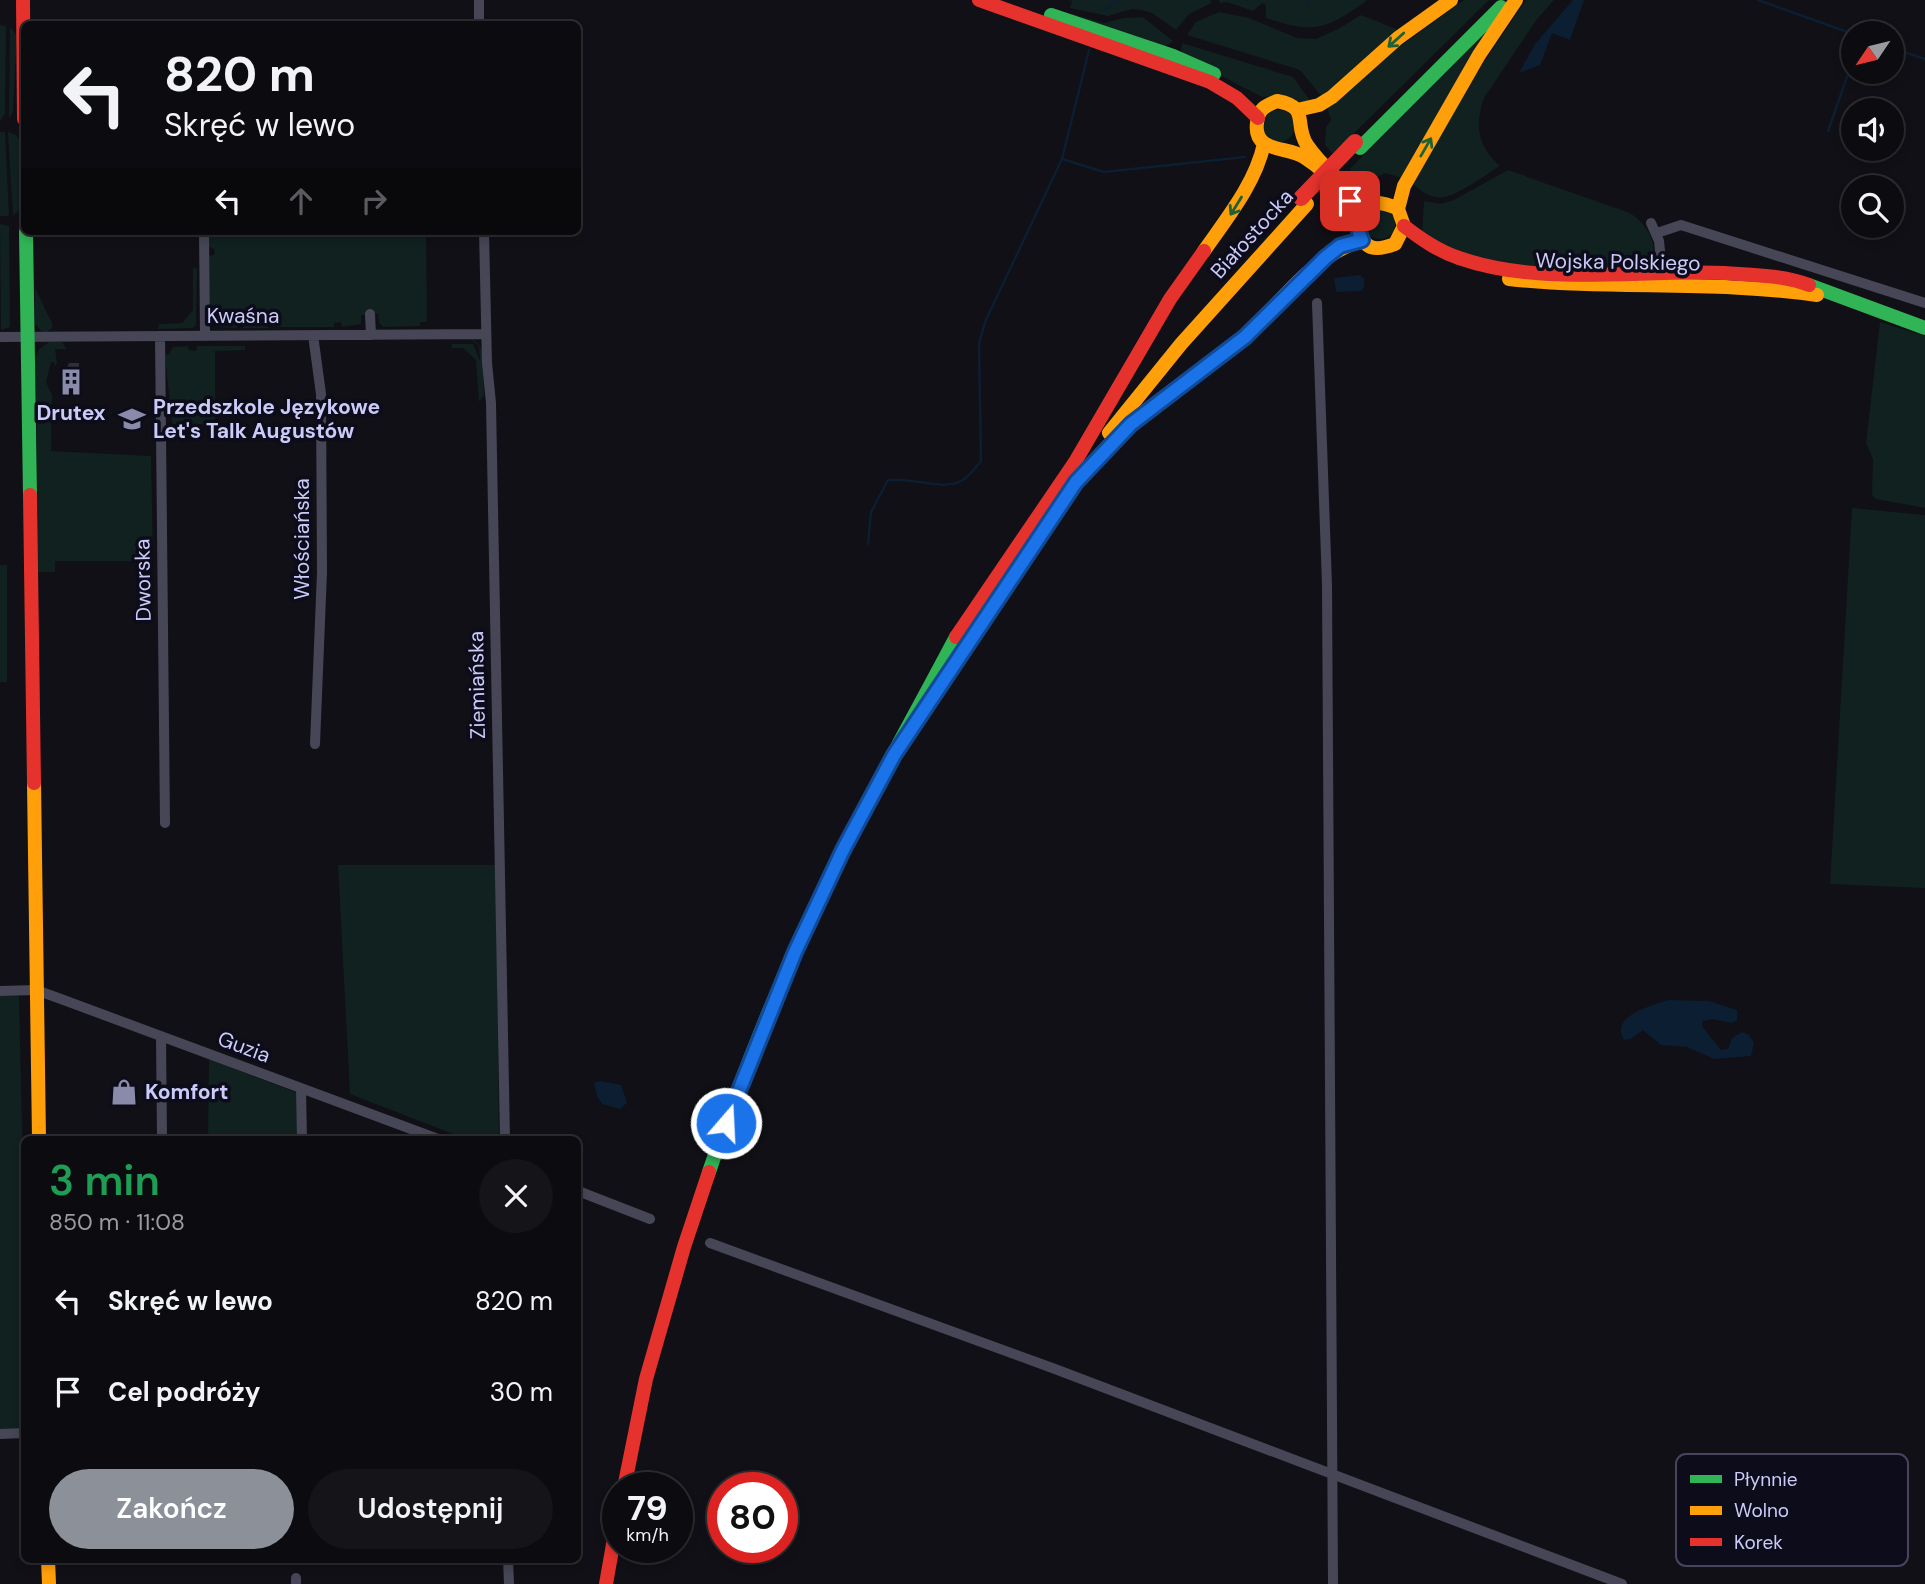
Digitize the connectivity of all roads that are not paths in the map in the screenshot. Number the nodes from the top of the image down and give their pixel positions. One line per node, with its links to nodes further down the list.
1 (23, 0): 9 (main road)
2 (479, 0): 10 (street)
3 (1006, 0): 11 (main road)
4 (1451, 0): 12 (main road, one-way to 12)
5 (1496, 0): 15 (main road, Białostocka)
6 (1508, 0): 15 (main road, Białostocka)
7 (1516, 0): 18 (main road, one-way to 7)
8 (986, 1): 13 (main road)
9 (23, 21)
10 (479, 21)
11 (1269, 103): 12 (main road); 13 (main road)
12 (1297, 110): 16 (main road)
13 (1258, 118): 14 (main road)
14 (1264, 144): 16 (main road); 39 (main road, one-way to 39)
15 (1357, 145): 17 (main road, Białostocka, bridge)
16 (1353, 197): 18 (main road); 25 (main road)
17 (1304, 201): 39 (main road, Białostocka); 40 (main road, Białostocka)
18 (1398, 209): 20 (main road)
19 (1651, 223): 21 (street)
20 (1404, 226): 26 (main road); 27 (main road, Wojska Polskiego)
21 (1657, 233): 27 (street); 29 (street)
22 (26, 235): 38 (main road)
23 (204, 235): 36 (street)
24 (484, 235): 32 (street, Ziemiańska)
25 (1362, 240): 26 (main road, Wojska Polskiego); 40 (main road)
26 (1395, 244): 27 (main road, Wojska Polskiego)
27 (1662, 277): 31 (main road, Wojska Polskiego)
28 (1317, 303): 59 (street)
29 (1925, 303)
30 (370, 314): 34 (street)
31 (1925, 328)
32 (486, 334): 34 (street, Kwaśna); 52 (street, Ziemiańska)
33 (313, 335): 34 (street, Kwaśna); 36 (street, Kwaśna); 41 (street, Włościańska)
34 (371, 335)
35 (160, 336): 36 (street, Kwaśna); 38 (street, Kwaśna); 43 (street, Dworska)
36 (205, 336)
37 (0, 337): 38 (street, Kwaśna)
38 (27, 337): 44 (main road)
39 (1075, 462): 42 (main road)
40 (1076, 482): 42 (main road)
41 (315, 744)
42 (894, 755): 58 (main road)
43 (165, 823)
44 (36, 990): 45 (street); 46 (street, Guzia); 48 (main road)
45 (0, 991)
46 (161, 1037): 47 (street, Guzia); 49 (street)
47 (301, 1089): 50 (street); 51 (street, Guzia)
48 (39, 1136)
49 (162, 1136)
50 (302, 1136)
51 (430, 1136)
52 (505, 1136)
53 (581, 1192): 54 (street)
54 (650, 1219)
55 (710, 1243): 59 (street)
56 (21, 1433): 57 (street)
57 (0, 1434)
58 (627, 1472)
59 (1333, 1476): 66 (street); 67 (street)
60 (48, 1563): 63 (main road)
61 (508, 1563): 64 (street)
62 (610, 1563): 65 (main road)
63 (49, 1584)
64 (509, 1584)
65 (606, 1584)
66 (1333, 1584)
67 (1622, 1584)

